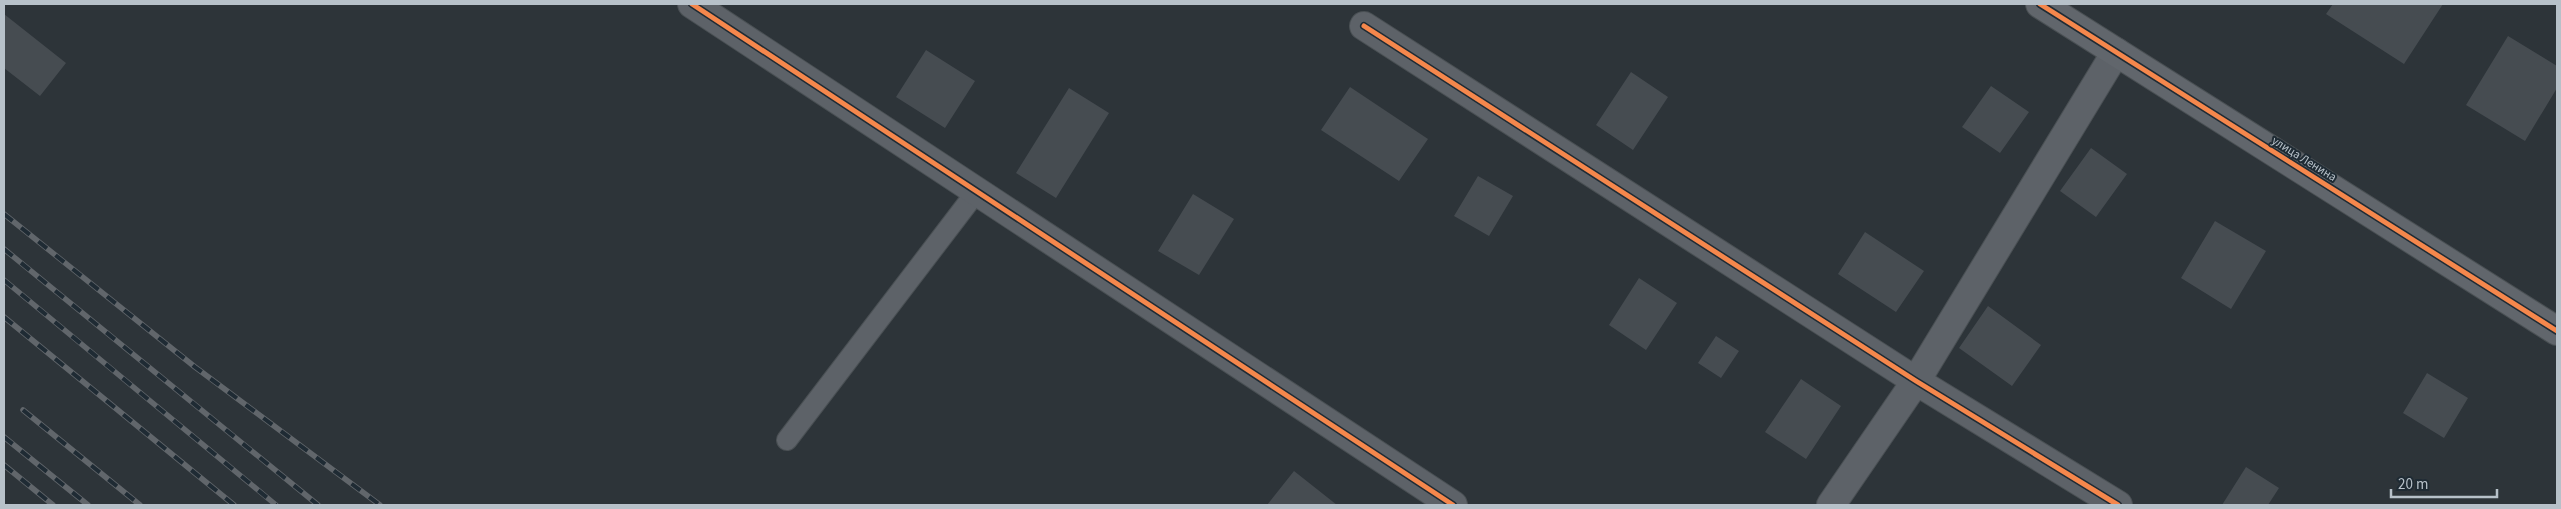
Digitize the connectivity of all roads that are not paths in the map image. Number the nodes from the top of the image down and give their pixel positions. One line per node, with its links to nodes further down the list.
1 (692, 4): 5 (street)
2 (2040, 4): 4 (street, улица Ленина)
3 (1364, 26): 7 (street)
4 (2116, 52): 6 (street, улица Ленина); 7 (street)
5 (977, 192): 8 (lane); 9 (street)
6 (2557, 331)
7 (1916, 381): 10 (street); 11 (street)
8 (787, 440)
9 (1453, 505)
10 (1831, 505)
11 (2118, 505)

